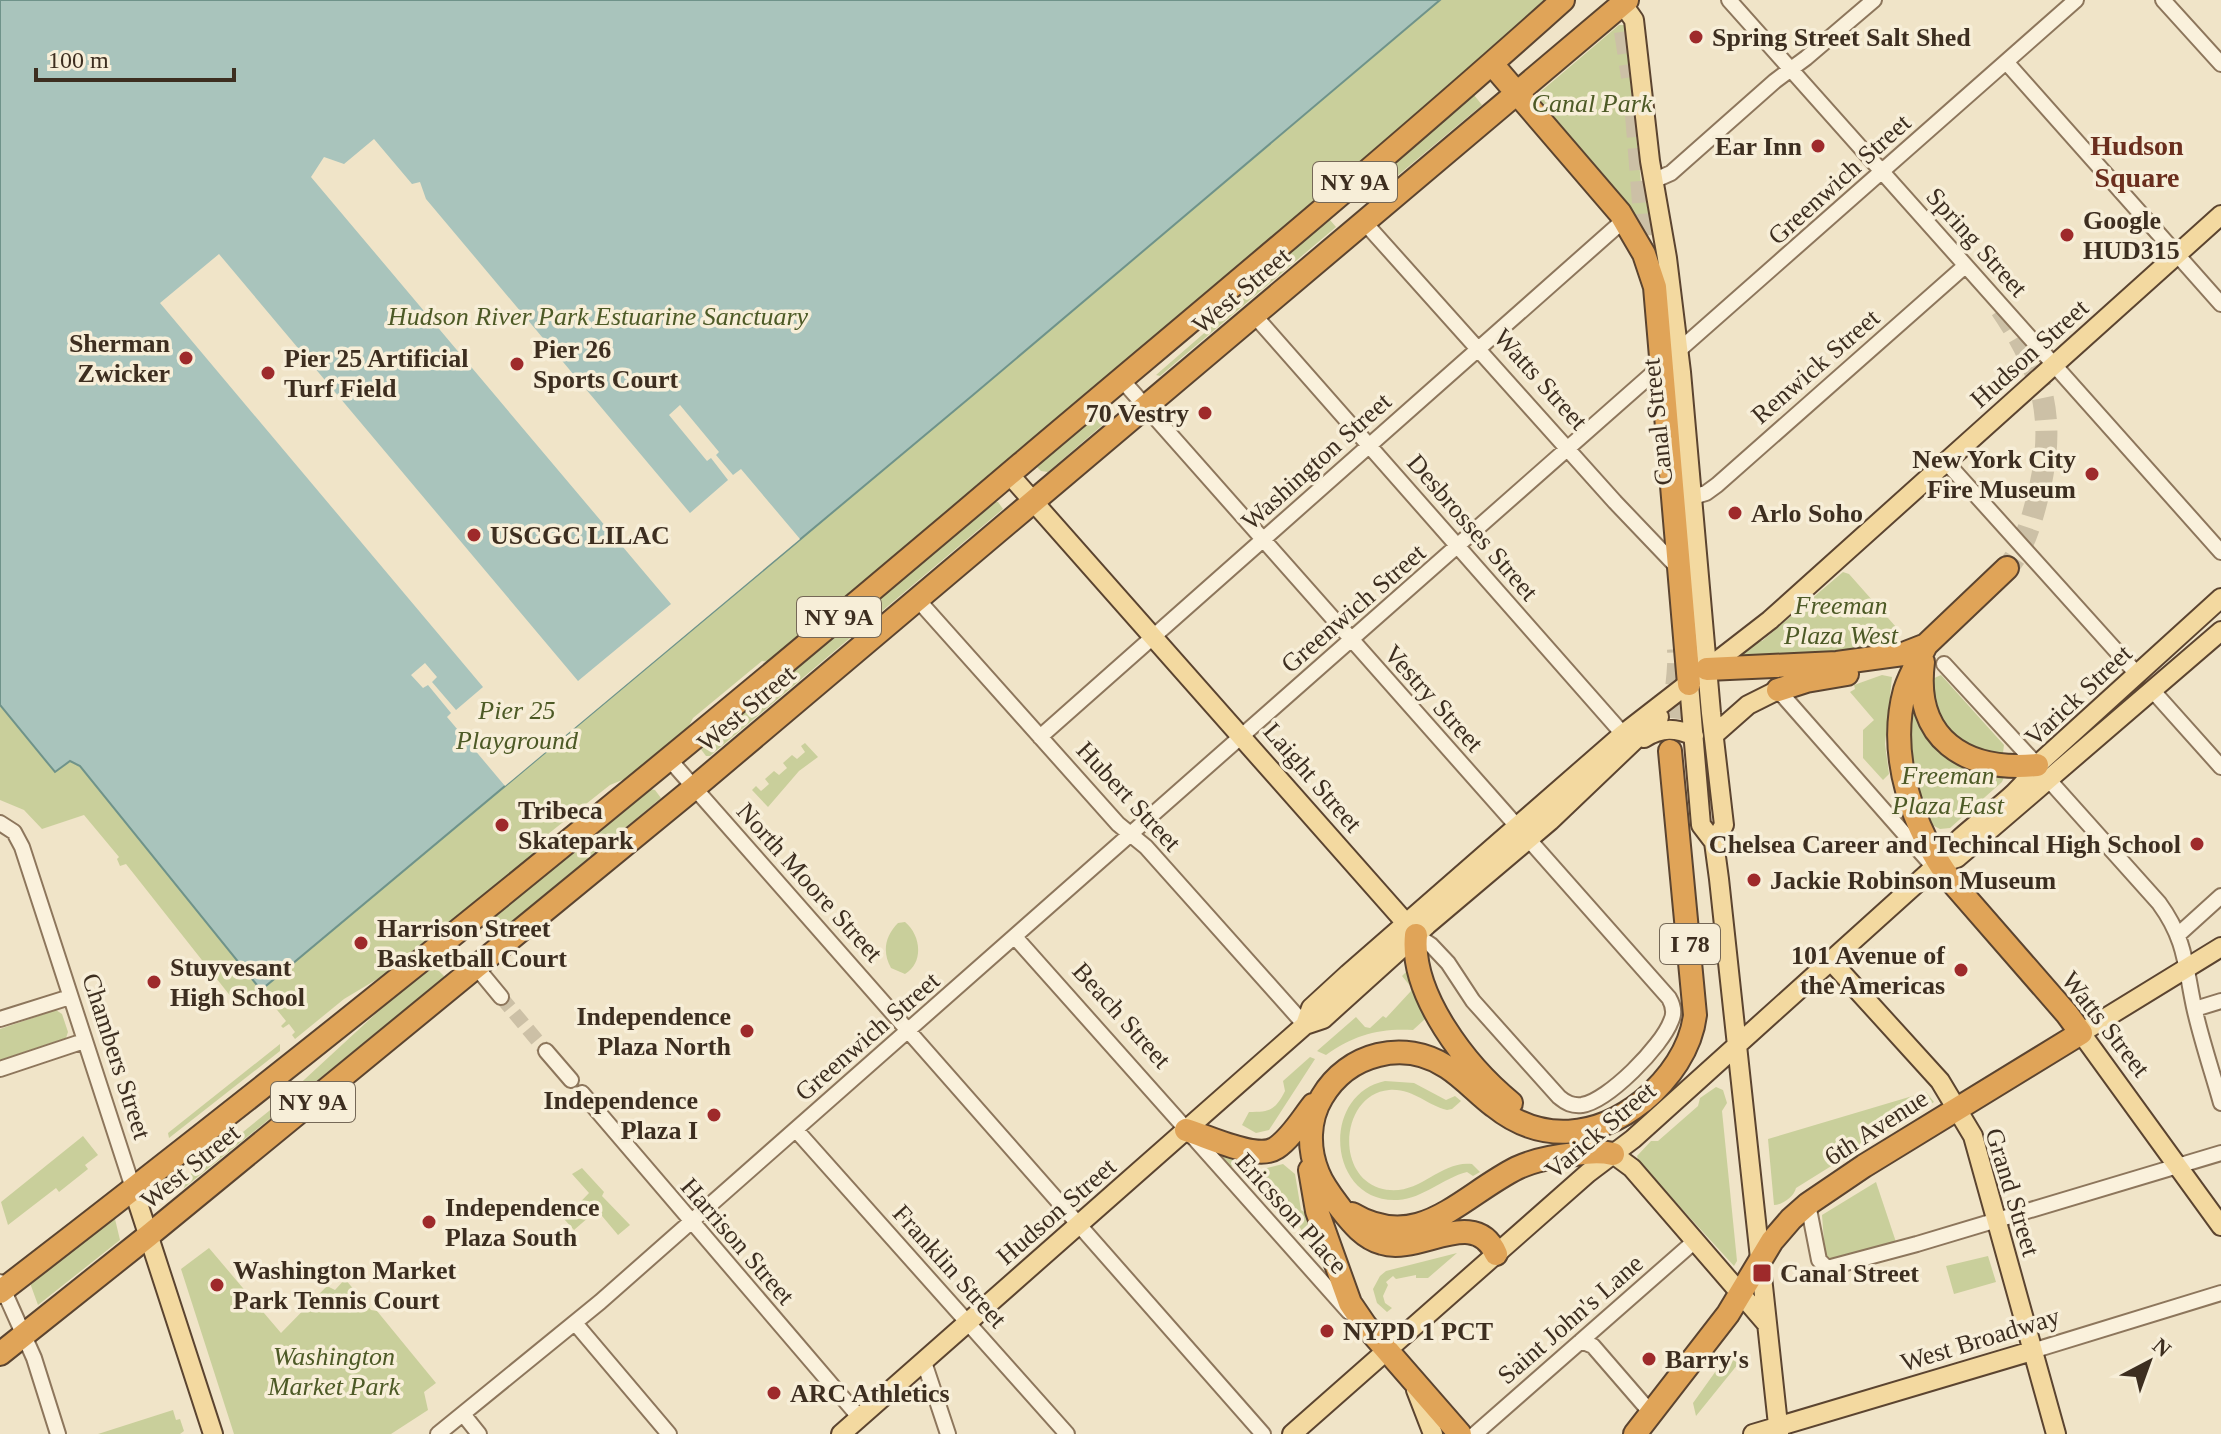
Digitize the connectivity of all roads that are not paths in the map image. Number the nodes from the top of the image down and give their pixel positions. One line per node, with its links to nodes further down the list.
1 (1563, 0): 8 (highway, West Street / NY 9A)
2 (1729, 0): 10 (street, Spring Street)
3 (1874, 0): 10 (street)
4 (2076, 0): 7 (street, Greenwich Street)
5 (2163, 0): 9 (street)
6 (1623, 1): 11 (highway, West Street / NY 9A); 13 (main road, Canal Street)
7 (2007, 63): 12 (street, Greenwich Street); 17 (street)
8 (1492, 64): 11 (highway, Canal Street); 24 (highway, West Street / NY 9A)
9 (2221, 64)
10 (1790, 70): 12 (street, Spring Street); 13 (street)
11 (1518, 94): 15 (highway, Canal Street); 16 (highway, West Street / NY 9A)
12 (1882, 173): 18 (street, Spring Street); 22 (street, Greenwich Street)
13 (1653, 181): 22 (main road, Canal Street)
14 (2221, 215): 17 (main road, Hudson Street)
15 (1624, 220): 21 (street, Washington Street); 22 (highway, Canal Street)
16 (1365, 223): 20 (highway, West Street / NY 9A); 21 (street, Watts Street)
17 (2177, 255): 19 (street); 23 (main road, Hudson Street)
18 (1965, 266): 23 (street, Spring Street); 30 (street, Renwick Street)
19 (2221, 304)
20 (1254, 315): 25 (highway, West Street / NY 9A); 26 (street, Desbrosses Street)
21 (1477, 350): 26 (street, Washington Street); 27 (street, Watts Street)
22 (1671, 360): 27 (street, Greenwich Street); 30 (main road, Canal Street); 36 (highway, Canal Street)
23 (2054, 365): 28 (main road, Hudson Street); 34 (street, Spring Street)
24 (1122, 380): 25 (street, Vestry Street); 29 (highway, West Street / NY 9A)
25 (1145, 408): 31 (highway, West Street / NY 9A); 32 (street, Vestry Street)
26 (1369, 446): 32 (street, Washington Street); 33 (street, Desbrosses Street)
27 (1568, 450): 33 (street, Greenwich Street); 36 (street, Watts Street)
28 (1947, 463): 45 (street); 46 (main road, Hudson Street)
29 (1009, 474): 31 (main road, Laight Street); 55 (highway, West Street / NY 9A)
30 (1693, 497): 46 (main road, Canal Street)
31 (1033, 502): 38 (highway, West Street / NY 9A); 40 (main road, Laight Street)
32 (1262, 541): 40 (street, Washington Street); 41 (street, Vestry Street)
33 (1458, 547): 41 (street, Greenwich Street); 53 (street, Desbrosses Street)
34 (2221, 552)
35 (2007, 568): 42 (highway)
36 (1680, 569): 46 (highway, Canal Street)
37 (2221, 598): 45 (main road, Varick Street)
38 (918, 600): 51 (street, Hubert Street); 58 (highway, West Street / NY 9A)
39 (2221, 631): 48 (main road, Varick Street)
40 (1154, 637): 51 (street, Washington Street); 52 (main road, Laight Street)
41 (1351, 641): 52 (street, Greenwich Street); 60 (street, Vestry Street)
42 (1926, 645): 43 (highway); 57 (highway); 63 (highway)
43 (1903, 654): 46 (highway); 47 (highway)
44 (1944, 664): 57 (street)
45 (2137, 674): 57 (main road, Varick Street)
46 (1698, 676): 49 (main road, Canal Street); 50 (main road, Canal Street); 53 (main road, Hudson Street)
47 (1778, 690): 49 (main road); 63 (street, Watts Street)
48 (2153, 691): 56 (street); 57 (main road, Varick Street)
49 (1714, 735): 62 (main road, Canal Street)
50 (1694, 736): 53 (main road); 62 (main road, Canal Street)
51 (1040, 737): 61 (street, Hubert Street)
52 (1243, 737): 61 (street, Greenwich Street); 65 (main road, Laight Street)
53 (1628, 740): 60 (main road, Hudson Street)
54 (1670, 751): 93 (highway, I 78)
55 (669, 759): 58 (street, North Moore Street); 98 (highway, West Street / NY 9A)
56 (2221, 767)
57 (2042, 772): 63 (main road, Varick Street); 66 (street)
58 (694, 788): 70 (highway, West Street / NY 9A); 79 (street, North Moore Street)
59 (0, 823): 72 (street, Chambers Street)
60 (1522, 834): 65 (main road, Hudson Street); 76 (street, Vestry Street)
61 (1132, 835): 67 (street, Greenwich Street); 78 (street, Hubert Street)
62 (1714, 842): 82 (main road, Canal Street)
63 (1936, 866): 69 (main road, Varick Street); 80 (highway, Watts Street)
64 (2221, 896): 66 (street)
65 (1412, 929): 78 (main road, Hudson Street); 89 (street, Laight Street); 93 (highway)
66 (2179, 934): 71 (street)
67 (1015, 937): 79 (street, Greenwich Street); 92 (street, Beach Street)
68 (2221, 947): 71 (main road, 6th Avenue)
69 (1831, 961): 82 (main road, Varick Street); 90 (main road, Grand Street)
70 (477, 968): 73 (street); 105 (highway, West Street / NY 9A)
71 (2187, 968): 75 (street); 80 (main road, 6th Avenue)
72 (70, 997): 77 (street); 81 (street, Chambers Street)
73 (501, 997)
74 (2221, 1001): 75 (street)
75 (2195, 1009): 88 (street)
76 (1673, 1013): 89 (street, Varick Street)
77 (0, 1019)
78 (1305, 1025): 92 (main road, Hudson Street)
79 (909, 1031): 91 (street, Greenwich Street); 103 (street, North Moore Street)
80 (2081, 1033): 90 (highway, 6th Avenue); 97 (main road, Watts Street)
81 (84, 1041): 84 (street); 98 (street, Chambers Street)
82 (1738, 1042): 96 (main road, Varick Street); 108 (main road, Canal Street)
83 (546, 1051): 85 (street)
84 (0, 1069)
85 (571, 1080)
86 (1330, 1085): 92 (highway); 93 (highway, I 78); 94 (highway, I 78)
87 (582, 1093): 102 (street, Harrison Street)
88 (2221, 1103)
89 (1580, 1105)
90 (1958, 1108): 100 (highway, 6th Avenue); 101 (main road, Grand Street)
91 (796, 1130): 102 (street, Greenwich Street); 113 (street, Franklin Street)
92 (1186, 1130): 103 (main road, Hudson Street); 115 (street, Ericsson Place)
93 (1560, 1133)
94 (1311, 1153): 99 (highway, I 78); 115 (highway)
95 (2221, 1153): 97 (street)
96 (1613, 1154): 99 (highway); 106 (main road); 107 (main road, Varick Street)
97 (2176, 1166): 101 (street); 104 (main road, Watts Street)
98 (133, 1188): 105 (main road, Chambers Street); 109 (highway, West Street / NY 9A)
99 (1332, 1197): 107 (highway)
100 (1808, 1204): 101 (street); 108 (highway, 6th Avenue)
101 (1997, 1221): 119 (main road, Grand Street)
102 (691, 1223): 112 (street, Greenwich Street); 125 (street, Harrison Street)
103 (1079, 1225): 113 (main road, Hudson Street); 135 (street, North Moore Street)
104 (2221, 1226)
105 (148, 1236): 116 (highway, West Street / NY 9A); 128 (main road, Chambers Street)
106 (1696, 1240): 111 (main road); 117 (street, Saint John's Lane)
107 (1496, 1254): 118 (main road, Varick Street)
108 (1760, 1261): 111 (highway, 6th Avenue); 114 (main road, Canal Street)
109 (1, 1287): 116 (street)
110 (2221, 1293): 119 (street, West Broadway)
111 (1742, 1294): 114 (main road); 123 (highway, 6th Avenue)
112 (575, 1323): 124 (street, Greenwich Street); 131 (street)
113 (969, 1323): 121 (main road, Hudson Street); 134 (street, Franklin Street)
114 (1767, 1324): 126 (main road, Canal Street)
115 (1365, 1325): 118 (highway)
116 (24, 1335): 120 (highway, West Street / NY 9A); 127 (street)
117 (1581, 1341): 123 (street); 139 (street, Saint John's Lane)
118 (1387, 1351): 122 (highway); 136 (main road, Varick Street)
119 (2032, 1351): 126 (main road, West Broadway); 142 (main road, Grand Street)
120 (0, 1354)
121 (924, 1362): 125 (main road, Hudson Street); 133 (street)
122 (1412, 1380): 137 (main road); 138 (highway)
123 (1651, 1413): 140 (highway, 6th Avenue)
124 (463, 1414): 129 (street, Greenwich Street); 130 (street)
125 (860, 1418): 132 (main road, Hudson Street)
126 (1779, 1430): 141 (main road, West Broadway)
127 (58, 1434)
128 (213, 1434)
129 (438, 1434)
130 (479, 1434)
131 (669, 1434)
132 (841, 1434)
133 (948, 1434)
134 (1067, 1434)
135 (1263, 1434)
136 (1292, 1434)
137 (1433, 1434)
138 (1460, 1434)
139 (1475, 1434)
140 (1635, 1434)
141 (1753, 1434)
142 (2056, 1434)

